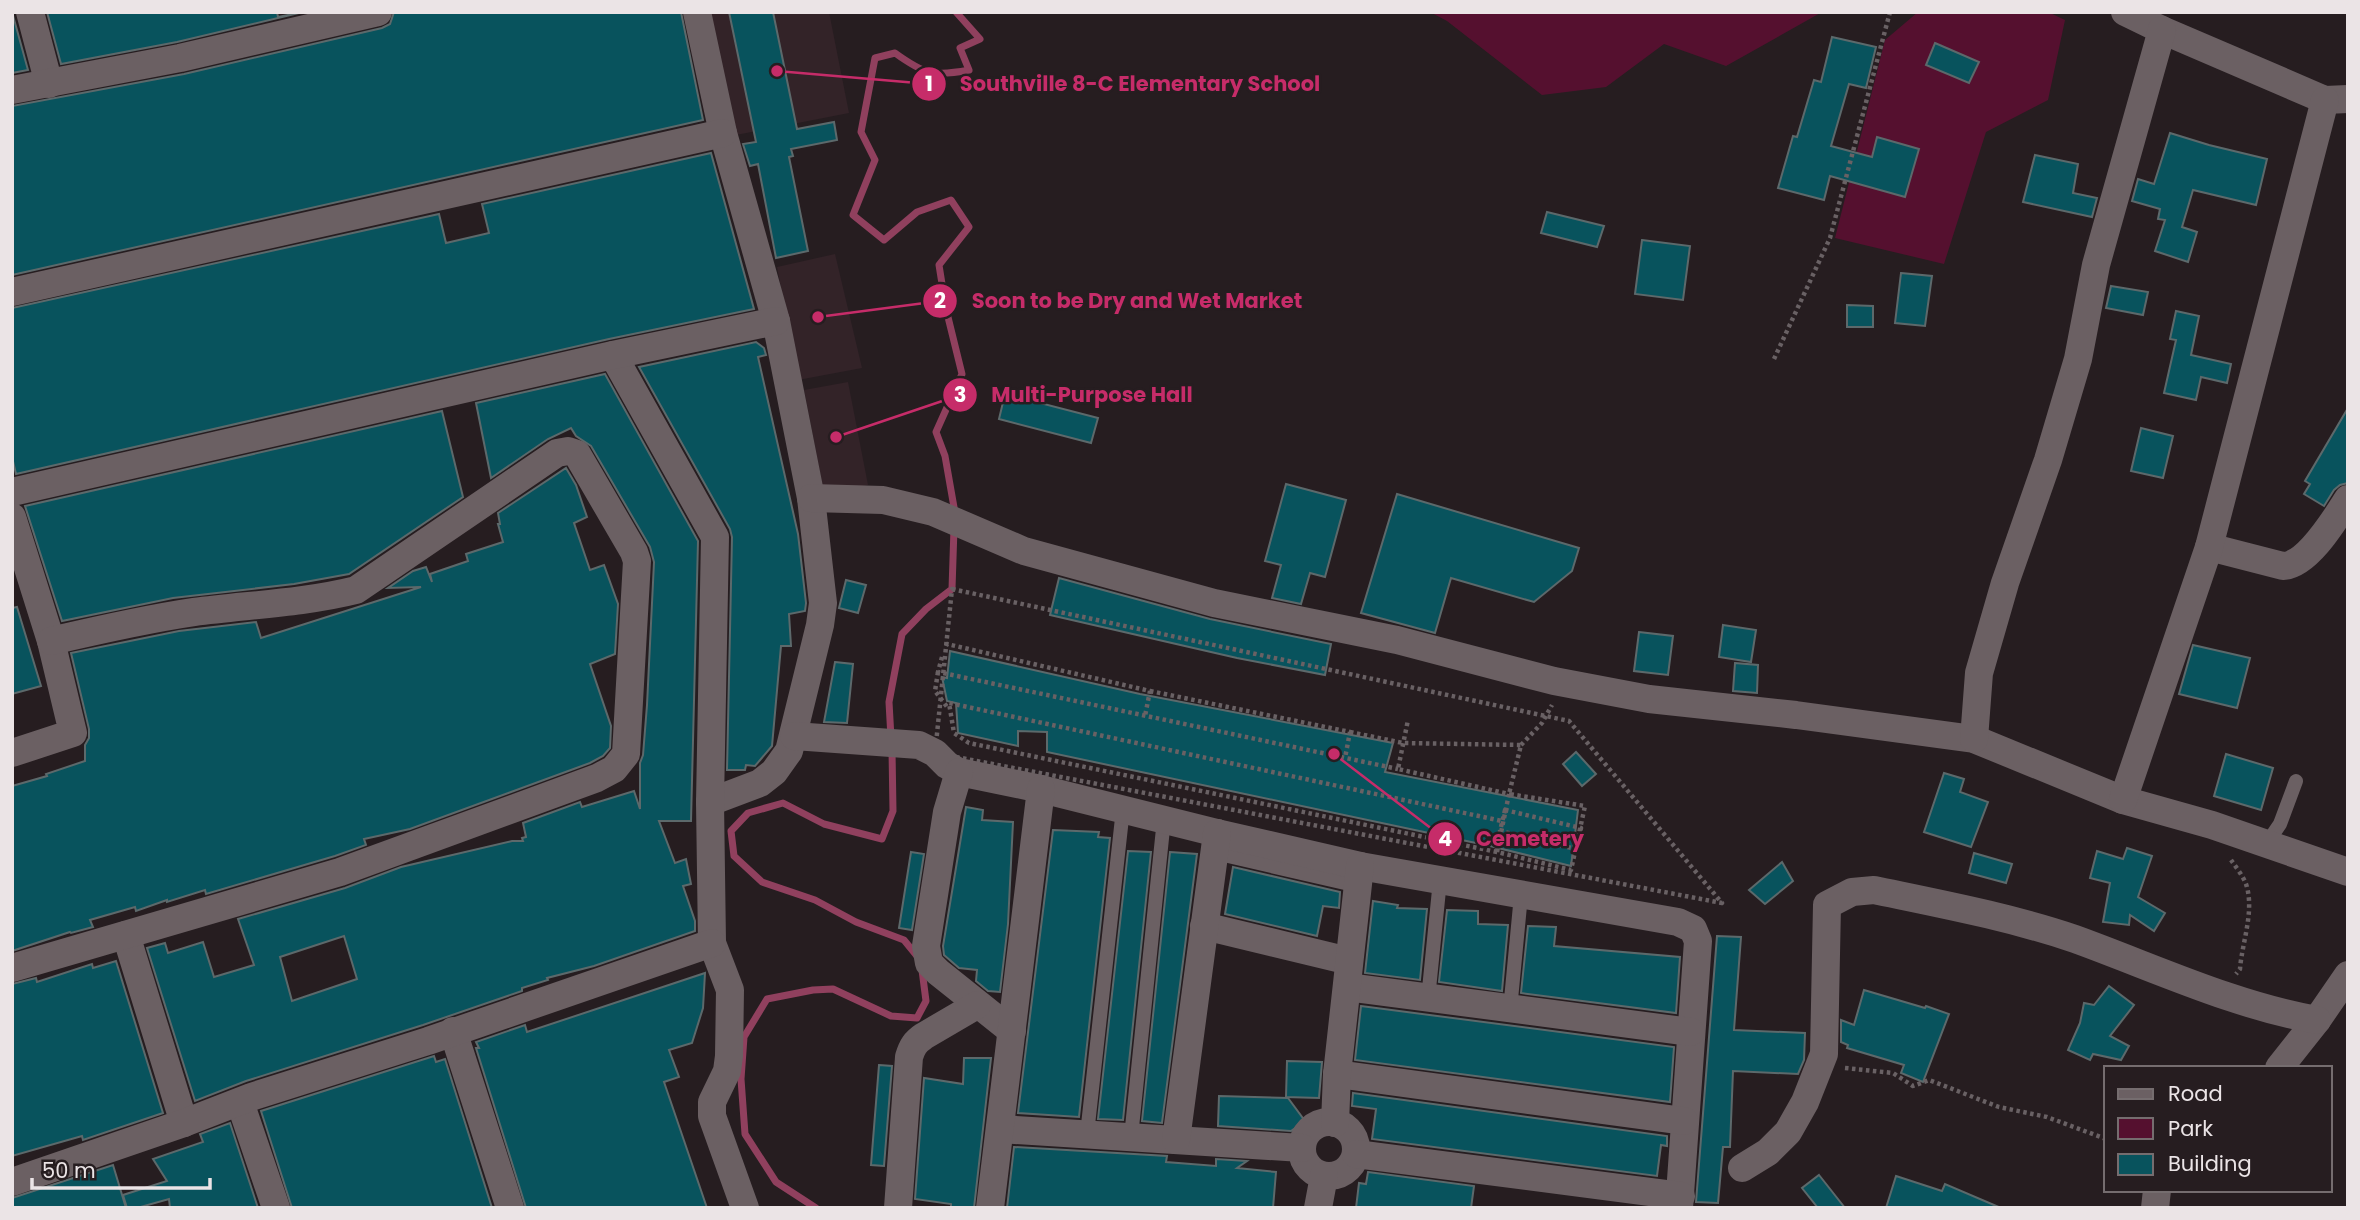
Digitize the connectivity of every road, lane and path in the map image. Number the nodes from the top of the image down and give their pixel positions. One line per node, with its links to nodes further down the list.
1 (30, 12): 7 (street)
2 (378, 12): 7 (street)
3 (697, 12): 10 (street)
4 (1890, 12): 14 (path)
5 (2125, 12): 6 (street)
6 (2162, 30): 9 (street); 29 (street)
7 (49, 84): 8 (street)
8 (12, 90)
9 (2336, 100): 19 (street)
10 (723, 133): 11 (street); 12 (street)
11 (12, 292)
12 (776, 321): 13 (street); 16 (street)
13 (613, 355): 15 (street); 41 (street)
14 (1774, 359)
15 (12, 492)
16 (811, 498): 22 (street); 28 (street)
17 (2348, 499): 19 (street)
18 (12, 517): 20 (street)
19 (2209, 547): 40 (street)
20 (51, 641): 33 (street); 58 (street)
21 (938, 672): 23 (path); 24 (path); 25 (path)
22 (1564, 683): 29 (street); 31 (path)
23 (1150, 691): 25 (path); 27 (path)
24 (950, 711): 45 (path); 52 (path)
25 (1145, 716): 34 (path)
26 (1408, 720): 30 (path)
27 (1350, 732): 30 (path); 34 (path)
28 (794, 736): 32 (street); 41 (street)
29 (1974, 739): 40 (street)
30 (1403, 743): 31 (path); 35 (path)
31 (1521, 745): 39 (path)
32 (927, 749): 32 (path); 36 (street)
33 (12, 753)
34 (1345, 758): 35 (path)
35 (1398, 769): 39 (path)
36 (960, 772): 38 (street); 65 (street)
37 (2296, 781): 50 (lane)
38 (1041, 789): 42 (street); 69 (street)
39 (1509, 794): 43 (path); 47 (path)
40 (2123, 800): 46 (street)
41 (710, 802): 59 (street)
42 (1123, 809): 44 (street); 79 (lane)
43 (1506, 810): 45 (path); 47 (path)
44 (1164, 820): 49 (street); 80 (lane)
45 (1502, 821): 48 (path)
46 (2211, 825): 50 (street); 63 (path)
47 (1581, 828): 51 (path)
48 (1500, 831): 51 (path); 52 (path)
49 (1216, 843): 54 (street); 57 (street)
50 (2267, 843): 53 (street)
51 (1576, 849): 52 (path)
52 (1497, 852)
53 (2348, 872)
54 (1359, 876): 55 (street); 61 (street)
55 (1440, 880): 56 (street); 64 (lane)
56 (1521, 895): 66 (lane); 70 (street)
57 (1204, 926): 61 (street); 82 (street)
58 (126, 935): 60 (street); 76 (street)
59 (712, 943): 68 (street); 91 (street)
60 (12, 968)
61 (1348, 974): 64 (street); 73 (street)
62 (2348, 975): 67 (street)
63 (2208, 991): 67 (street); 71 (street)
64 (1428, 999): 66 (street)
65 (977, 1005): 69 (street); 92 (street)
66 (1510, 1010): 70 (street)
67 (2317, 1020): 72 (street)
68 (453, 1031): 74 (street); 90 (street)
69 (1012, 1031): 78 (street)
70 (1690, 1032): 75 (street)
71 (1824, 1054): 81 (path); 85 (street)
72 (2281, 1066)
73 (1337, 1074): 75 (street); 77 (street)
74 (240, 1102): 76 (street); 89 (street)
75 (1684, 1121): 88 (street)
76 (184, 1123): 87 (street)
77 (1335, 1123): 83 (street); 84 (street)
78 (1000, 1129): 79 (street); 93 (street)
79 (1087, 1135): 80 (street)
80 (1131, 1137): 82 (street)
81 (2104, 1138)
82 (1176, 1140): 83 (street)
83 (1302, 1147): 86 (street)
84 (1356, 1154): 86 (street); 88 (street)
85 (1742, 1168)
86 (1324, 1176): 94 (street)
87 (12, 1182)
88 (1680, 1202)
89 (276, 1208)
90 (510, 1208)
91 (745, 1208)
92 (898, 1208)
93 (990, 1208)
94 (1318, 1208)

